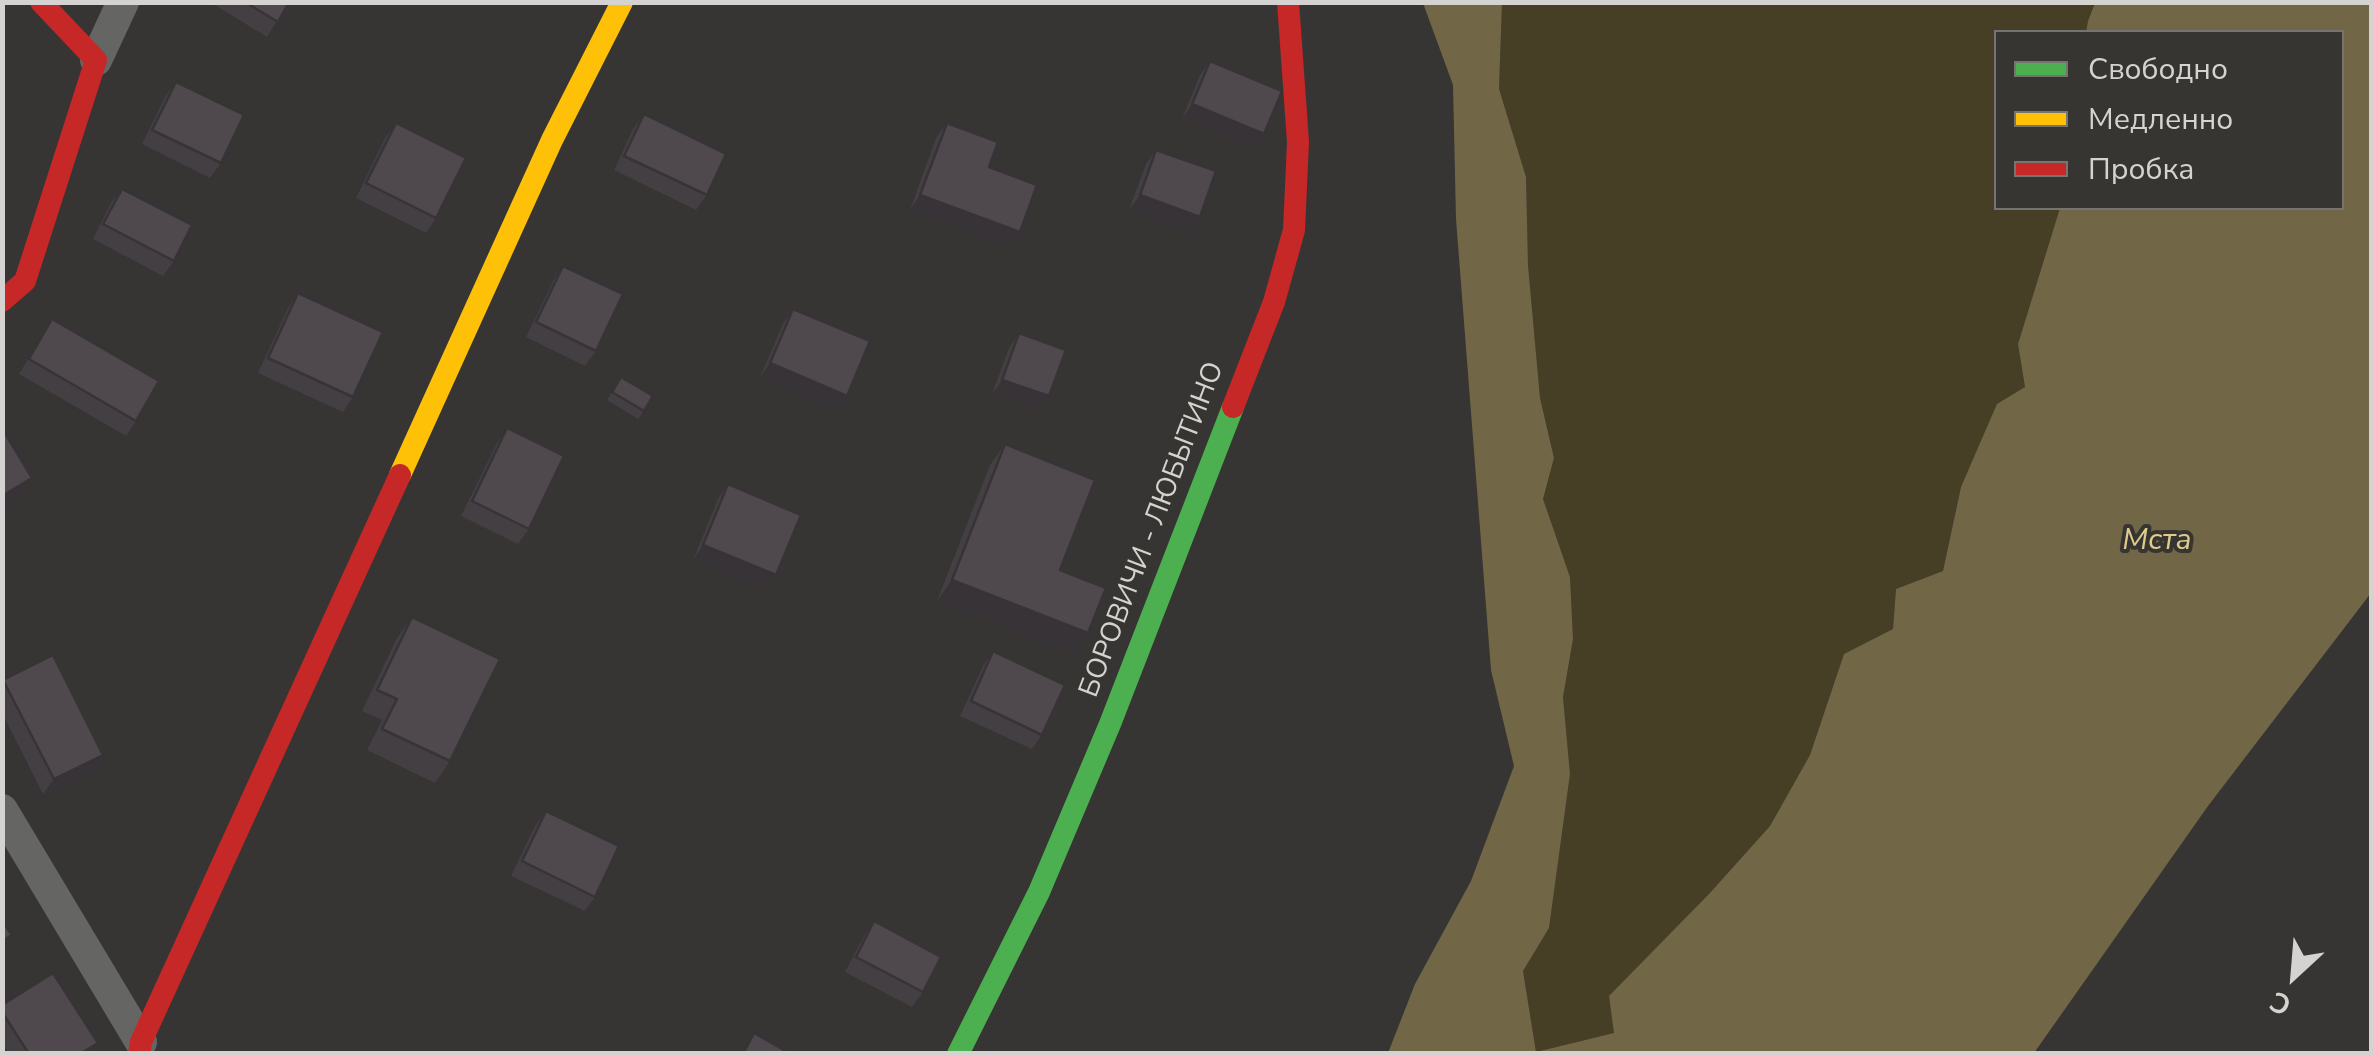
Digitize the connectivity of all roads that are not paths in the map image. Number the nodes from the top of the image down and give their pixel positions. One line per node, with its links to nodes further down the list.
1 (41, 2): 5 (street)
2 (124, 2): 5 (street)
3 (622, 2): 8 (street)
4 (1288, 2): 9 (street, БОРОВИЧИ - ЛЮБЫТИНО)
5 (96, 60): 6 (street)
6 (2, 302)
7 (2, 810): 8 (street)
8 (140, 1048)
9 (958, 1054)

